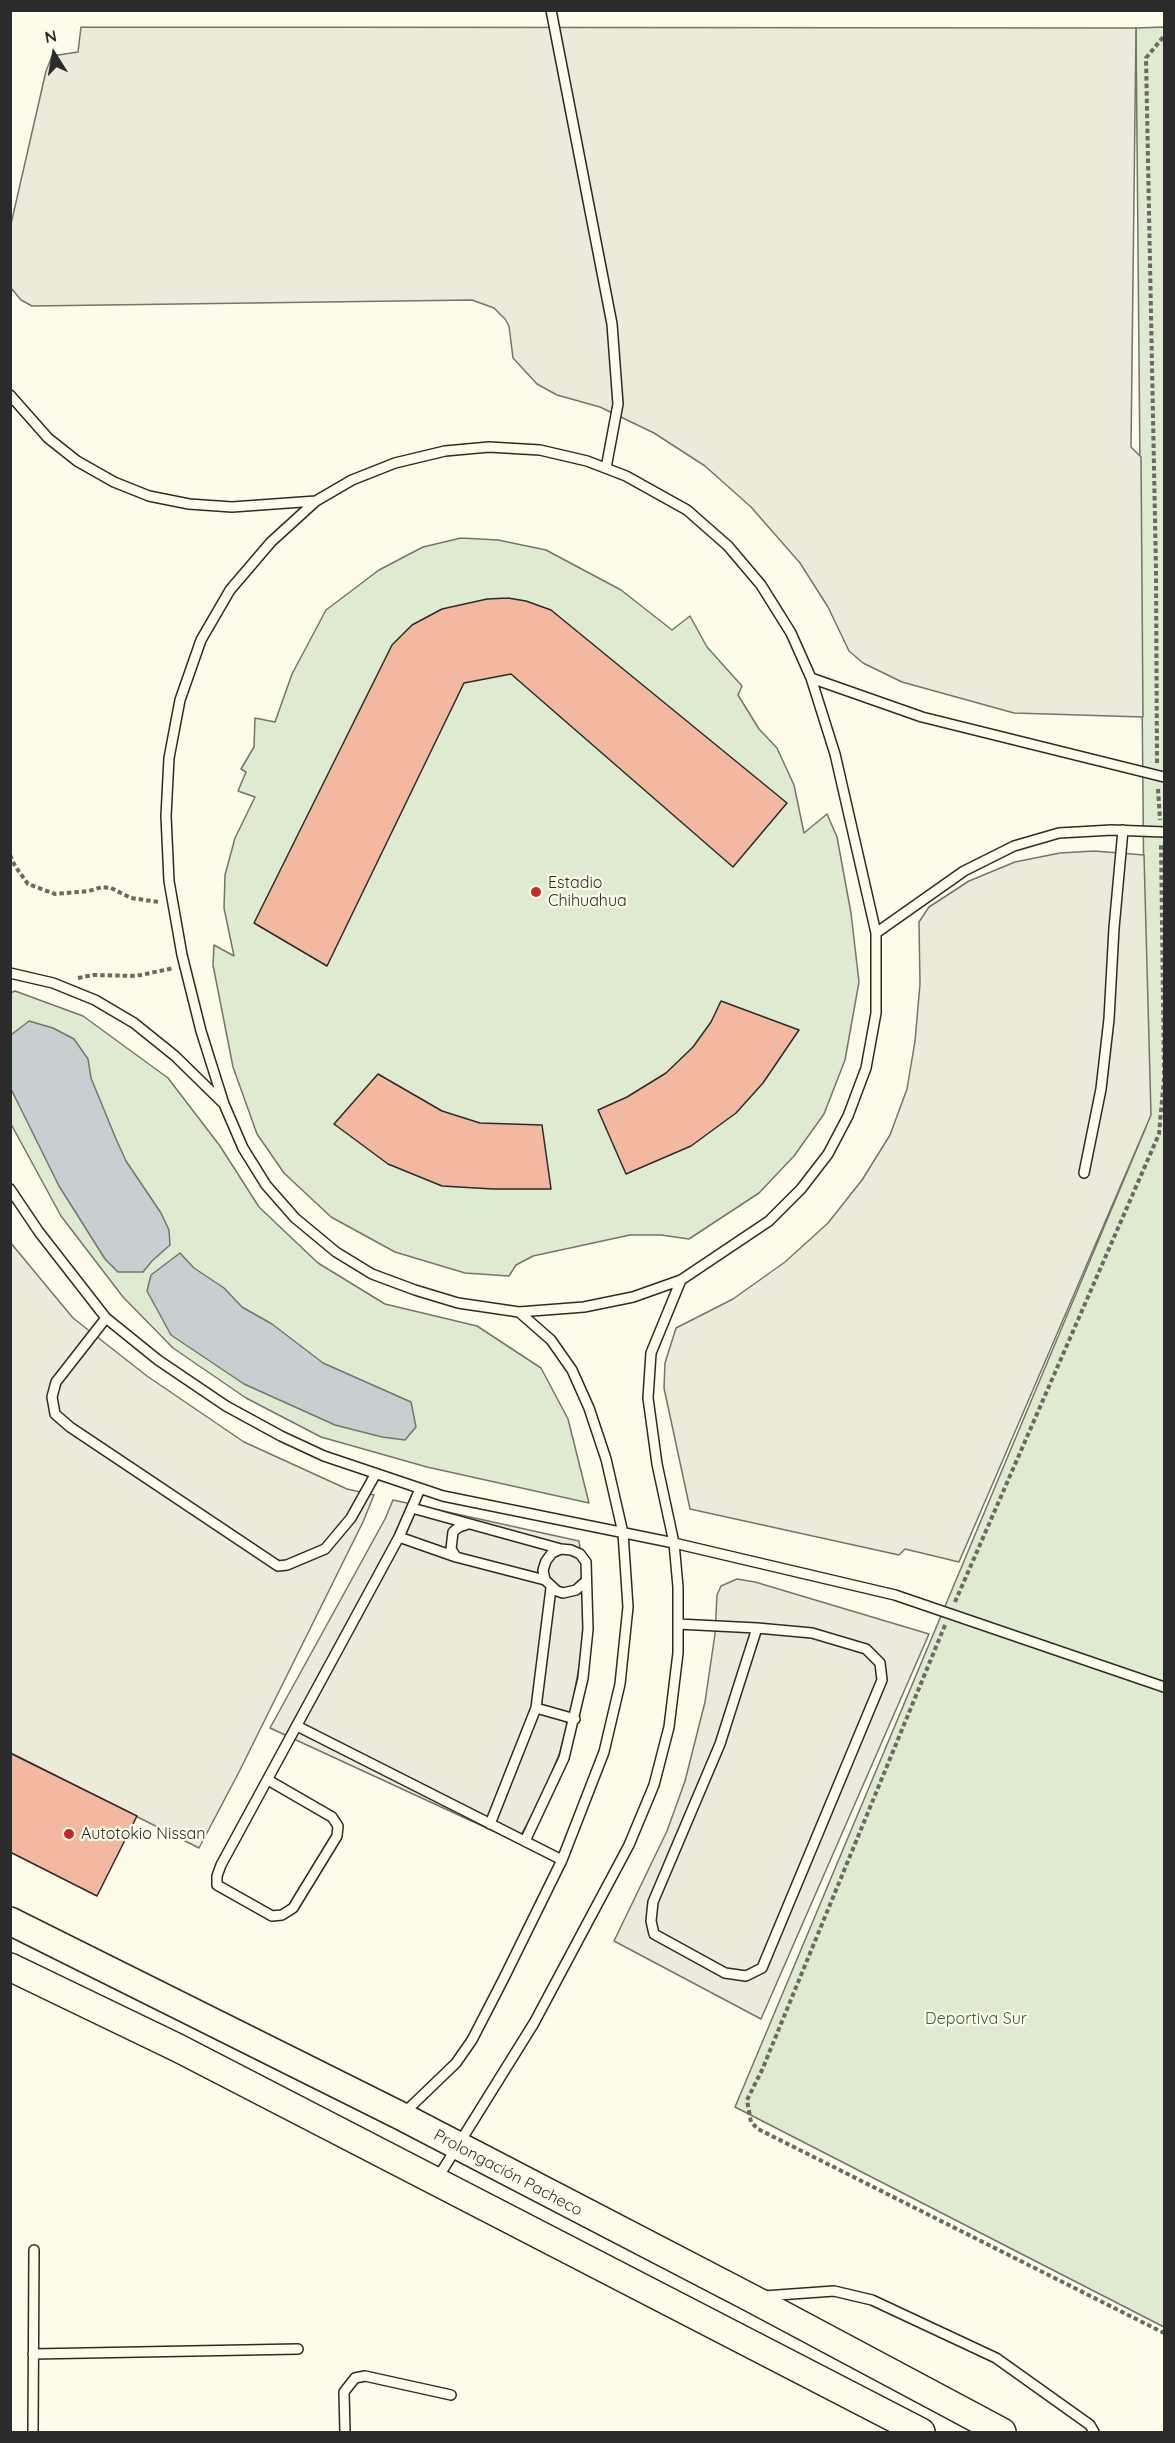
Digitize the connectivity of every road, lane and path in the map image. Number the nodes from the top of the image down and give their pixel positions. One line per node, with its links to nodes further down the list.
1 (551, 10): 4 (lane)
2 (1164, 36): 7 (path)
3 (10, 395): 5 (lane)
4 (606, 468): 5 (lane); 6 (lane)
5 (316, 501): 11 (lane)
6 (811, 678): 7 (lane); 12 (lane)
7 (1161, 776): 9 (path)
8 (1123, 830): 9 (lane); 12 (lane); 17 (lane)
9 (1163, 831): 33 (path)
10 (10, 855): 11 (path)
11 (174, 903): 13 (lane)
12 (876, 933): 19 (lane)
13 (185, 965): 15 (path); 16 (lane)
14 (10, 973): 15 (lane)
15 (54, 983): 16 (lane)
16 (224, 1104): 20 (lane)
17 (1084, 1173)
18 (10, 1189): 21 (lane)
19 (681, 1280): 20 (lane); 28 (lane)
20 (519, 1312): 26 (lane)
21 (106, 1318): 22 (lane); 22 (lane)
22 (375, 1474): 23 (lane)
23 (420, 1488): 24 (lane); 26 (lane)
24 (412, 1508): 25 (lane); 27 (lane)
25 (468, 1524): 29 (lane); 30 (lane)
26 (623, 1533): 28 (lane); 43 (lane)
27 (399, 1537): 30 (lane); 39 (lane)
28 (674, 1543): 33 (lane); 34 (lane)
29 (561, 1549): 31 (lane); 32 (lane)
30 (456, 1557): 32 (lane)
31 (586, 1581): 32 (lane); 38 (lane)
32 (548, 1584): 37 (lane)
33 (950, 1614): 36 (lane); 51 (path)
34 (678, 1624): 35 (lane); 47 (lane)
35 (757, 1628): 35 (lane)
36 (1164, 1687)
37 (536, 1708): 38 (lane); 41 (lane)
38 (575, 1719): 42 (lane)
39 (297, 1726): 40 (lane); 41 (lane)
40 (268, 1780): 40 (lane)
41 (490, 1824): 42 (lane)
42 (525, 1841): 43 (lane)
43 (562, 1860): 46 (lane)
44 (10, 1921): 46 (main road, Prolongación Pacheco)
45 (14, 1971): 48 (main road)
46 (401, 2116): 47 (main road, Prolongación Pacheco)
47 (458, 2147): 48 (lane); 50 (main road, Prolongación Pacheco)
48 (435, 2181): 57 (main road)
49 (34, 2250): 53 (lane)
50 (751, 2298): 58 (main road, Prolongación Pacheco); 59 (lane)
51 (1164, 2333)
52 (298, 2349): 53 (lane)
53 (33, 2354): 55 (lane)
54 (451, 2396): 56 (lane)
55 (33, 2433)
56 (345, 2433)
57 (921, 2433)
58 (1002, 2433)
59 (1094, 2433)

